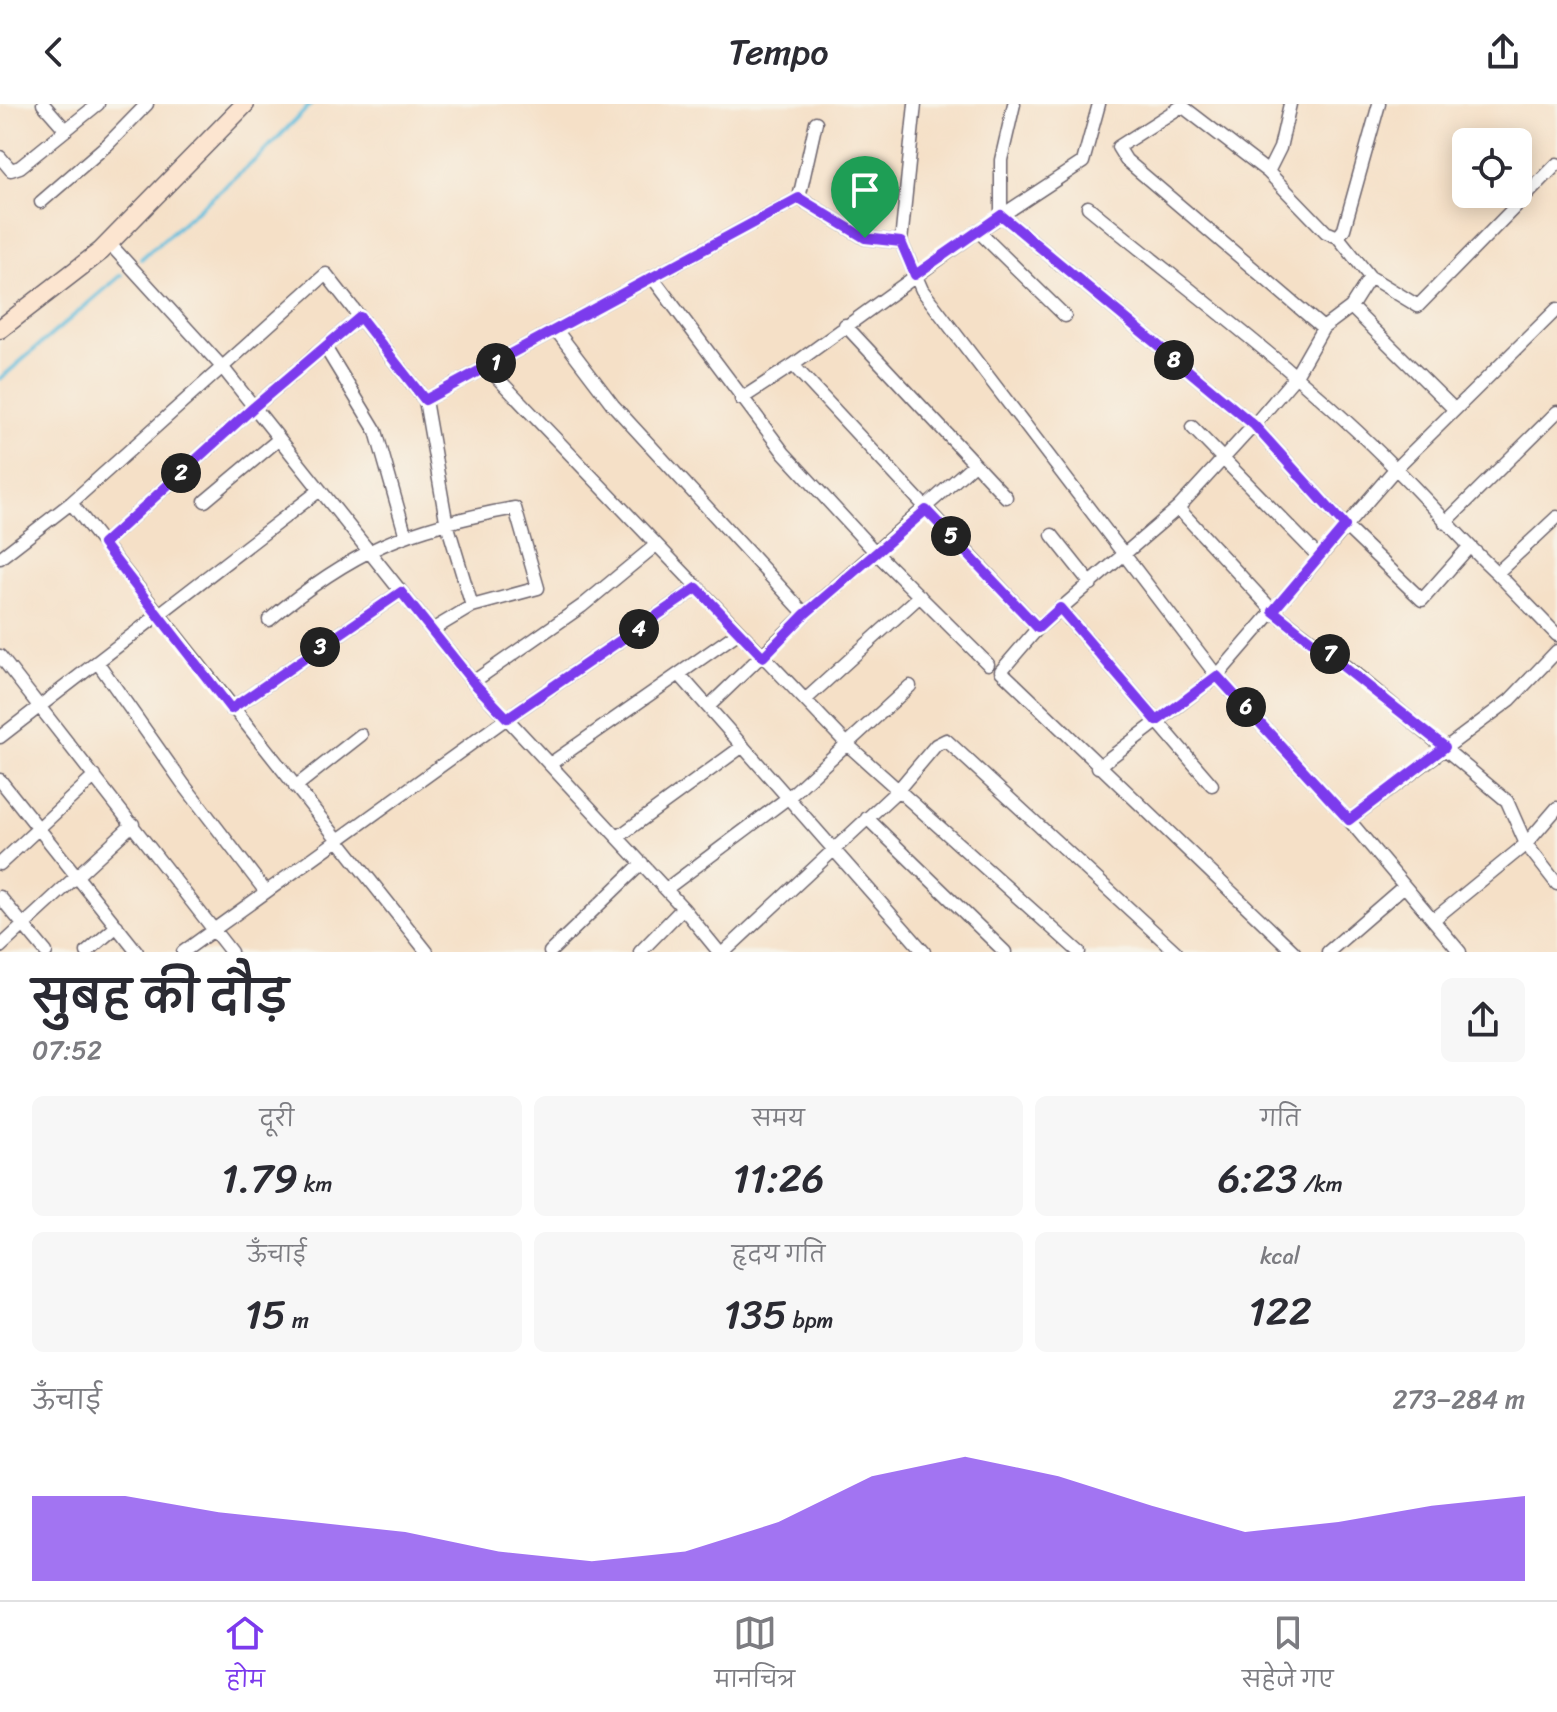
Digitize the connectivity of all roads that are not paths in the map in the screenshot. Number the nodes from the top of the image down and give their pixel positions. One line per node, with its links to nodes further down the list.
1 (43, 104): 11 (street)
2 (98, 104): 11 (street)
3 (147, 104): 16 (street)
4 (245, 104): 22 (street)
5 (915, 104): 21 (street)
6 (1014, 104): 18 (street)
7 (1099, 104): 18 (street)
8 (1290, 104): 14 (street)
9 (1379, 104): 20 (street)
10 (816, 122): 15 (street)
11 (65, 129): 12 (street)
12 (0, 157)
13 (1557, 164): 25 (street)
14 (1268, 172): 20 (street); 31 (street)
15 (799, 198): 21 (street); 24 (street)
16 (41, 202)
17 (1088, 207): 38 (street)
18 (1001, 215): 19 (street); 44 (street)
19 (978, 231): 23 (street); 28 (street)
20 (1338, 237): 25 (street)
21 (901, 242): 23 (street)
22 (109, 243): 32 (street); 36 (street)
23 (915, 275): 30 (street); 67 (street)
24 (652, 277): 33 (street); 39 (street)
25 (1370, 277): 26 (street)
26 (1351, 307): 31 (street); 41 (street)
27 (1557, 309): 49 (street)
28 (1065, 316)
29 (360, 317): 34 (street); 36 (street); 40 (street)
30 (845, 325): 35 (street); 48 (street)
31 (1323, 328): 38 (street)
32 (0, 329)
33 (556, 330): 37 (street); 78 (street)
34 (325, 347): 42 (street); 60 (street)
35 (793, 365): 39 (street); 55 (street)
36 (223, 368): 42 (street); 53 (street)
37 (488, 368): 40 (street); 63 (street)
38 (1295, 377): 44 (street); 49 (street)
39 (741, 399): 66 (street)
40 (425, 400): 57 (street)
41 (1451, 406)
42 (254, 407): 46 (street); 62 (street)
43 (1557, 412): 58 (street)
44 (1254, 425): 47 (street); 59 (street)
45 (1192, 427): 47 (street)
46 (279, 439): 50 (street); 52 (street)
47 (1224, 456): 54 (street); 68 (street)
48 (974, 464): 51 (street); 55 (street)
49 (1396, 468): 58 (street); 59 (street)
50 (320, 490): 65 (street); 79 (street)
51 (1006, 497)
52 (205, 501)
53 (71, 503): 62 (street); 69 (street)
54 (1178, 508): 67 (street); 77 (street)
55 (926, 510): 66 (street); 81 (street)
56 (1557, 517): 70 (street)
57 (446, 520): 60 (street); 75 (street); 75 (street)
58 (1445, 523): 64 (street)
59 (1345, 526): 64 (street); 68 (street)
60 (405, 533): 65 (street)
61 (1052, 535): 71 (street)
62 (103, 544): 79 (street)
63 (656, 545): 72 (street); 92 (street)
64 (1469, 547): 70 (street)
65 (368, 549): 73 (street); 80 (street)
66 (876, 553): 74 (street); 78 (street)
67 (1125, 556): 71 (street); 91 (street)
68 (1319, 557): 77 (street)
69 (0, 558)
70 (1497, 573): 84 (street)
71 (1091, 584): 76 (street)
72 (697, 588): 83 (street); 98 (street)
73 (401, 592): 82 (street); 97 (street)
74 (920, 596): 89 (street); 94 (street)
75 (472, 606): 82 (street)
76 (1060, 608): 81 (street); 99 (street)
77 (1273, 611): 91 (street); 104 (street)
78 (805, 614): 87 (street)
79 (159, 615): 88 (street); 97 (street)
80 (269, 620)
81 (1038, 628): 106 (street)
82 (432, 630): 92 (street)
83 (739, 632): 87 (street); 90 (street)
84 (1557, 635)
85 (1557, 651): 104 (street)
86 (0, 656): 95 (street)
87 (763, 657): 94 (street); 96 (street)
88 (98, 663): 95 (street); 128 (street)
89 (988, 664)
90 (679, 674): 96 (street); 105 (street)
91 (1217, 676): 99 (street); 115 (street)
92 (473, 682): 98 (street)
93 (910, 686): 103 (street)
94 (805, 700): 103 (street)
95 (39, 706): 101 (street); 107 (street)
96 (708, 707): 102 (street)
97 (231, 709): 110 (street)
98 (507, 718): 105 (street); 119 (street)
99 (1157, 721): 106 (street); 109 (street)
100 (361, 735): 110 (street)
101 (0, 737)
102 (743, 746): 112 (street); 118 (street)
103 (849, 746): 111 (street); 112 (street)
104 (1445, 747): 115 (street); 120 (street)
105 (550, 764): 118 (street)
106 (1098, 767): 149 (street)
107 (95, 776): 116 (street); 117 (street)
108 (0, 780): 117 (street)
109 (1212, 785)
110 (295, 787): 119 (street)
111 (898, 790): 114 (street); 147 (street); 148 (street)
112 (789, 797): 121 (street); 127 (street)
113 (1557, 808): 120 (street)
114 (867, 818): 121 (street); 146 (street)
115 (1349, 820): 126 (street)
116 (133, 824): 124 (street); 134 (street)
117 (37, 828): 123 (street); 124 (street)
118 (618, 837): 122 (street)
119 (339, 842): 128 (street); 136 (street)
120 (1526, 844): 125 (street); 131 (street)
121 (835, 848): 144 (street); 145 (street)
122 (642, 863): 127 (street); 142 (street)
123 (0, 864)
124 (76, 876): 132 (street); 133 (street)
125 (1557, 884)
126 (1403, 887): 131 (street); 150 (street)
127 (666, 889): 130 (street)
128 (266, 892): 134 (street)
129 (0, 897): 132 (street)
130 (683, 908): 143 (street); 144 (street)
131 (1433, 920): 151 (street)
132 (23, 925): 135 (street); 137 (street)
133 (117, 926): 138 (street); 139 (street)
134 (214, 928): 140 (street); 141 (street)
135 (0, 947)
136 (420, 949)
137 (46, 952)
138 (87, 952)
139 (137, 952)
140 (183, 952)
141 (231, 952)
142 (550, 952)
143 (640, 952)
144 (721, 952)
145 (924, 952)
146 (1005, 952)
147 (1079, 952)
148 (1176, 952)
149 (1294, 952)
150 (1328, 952)
151 (1460, 952)

